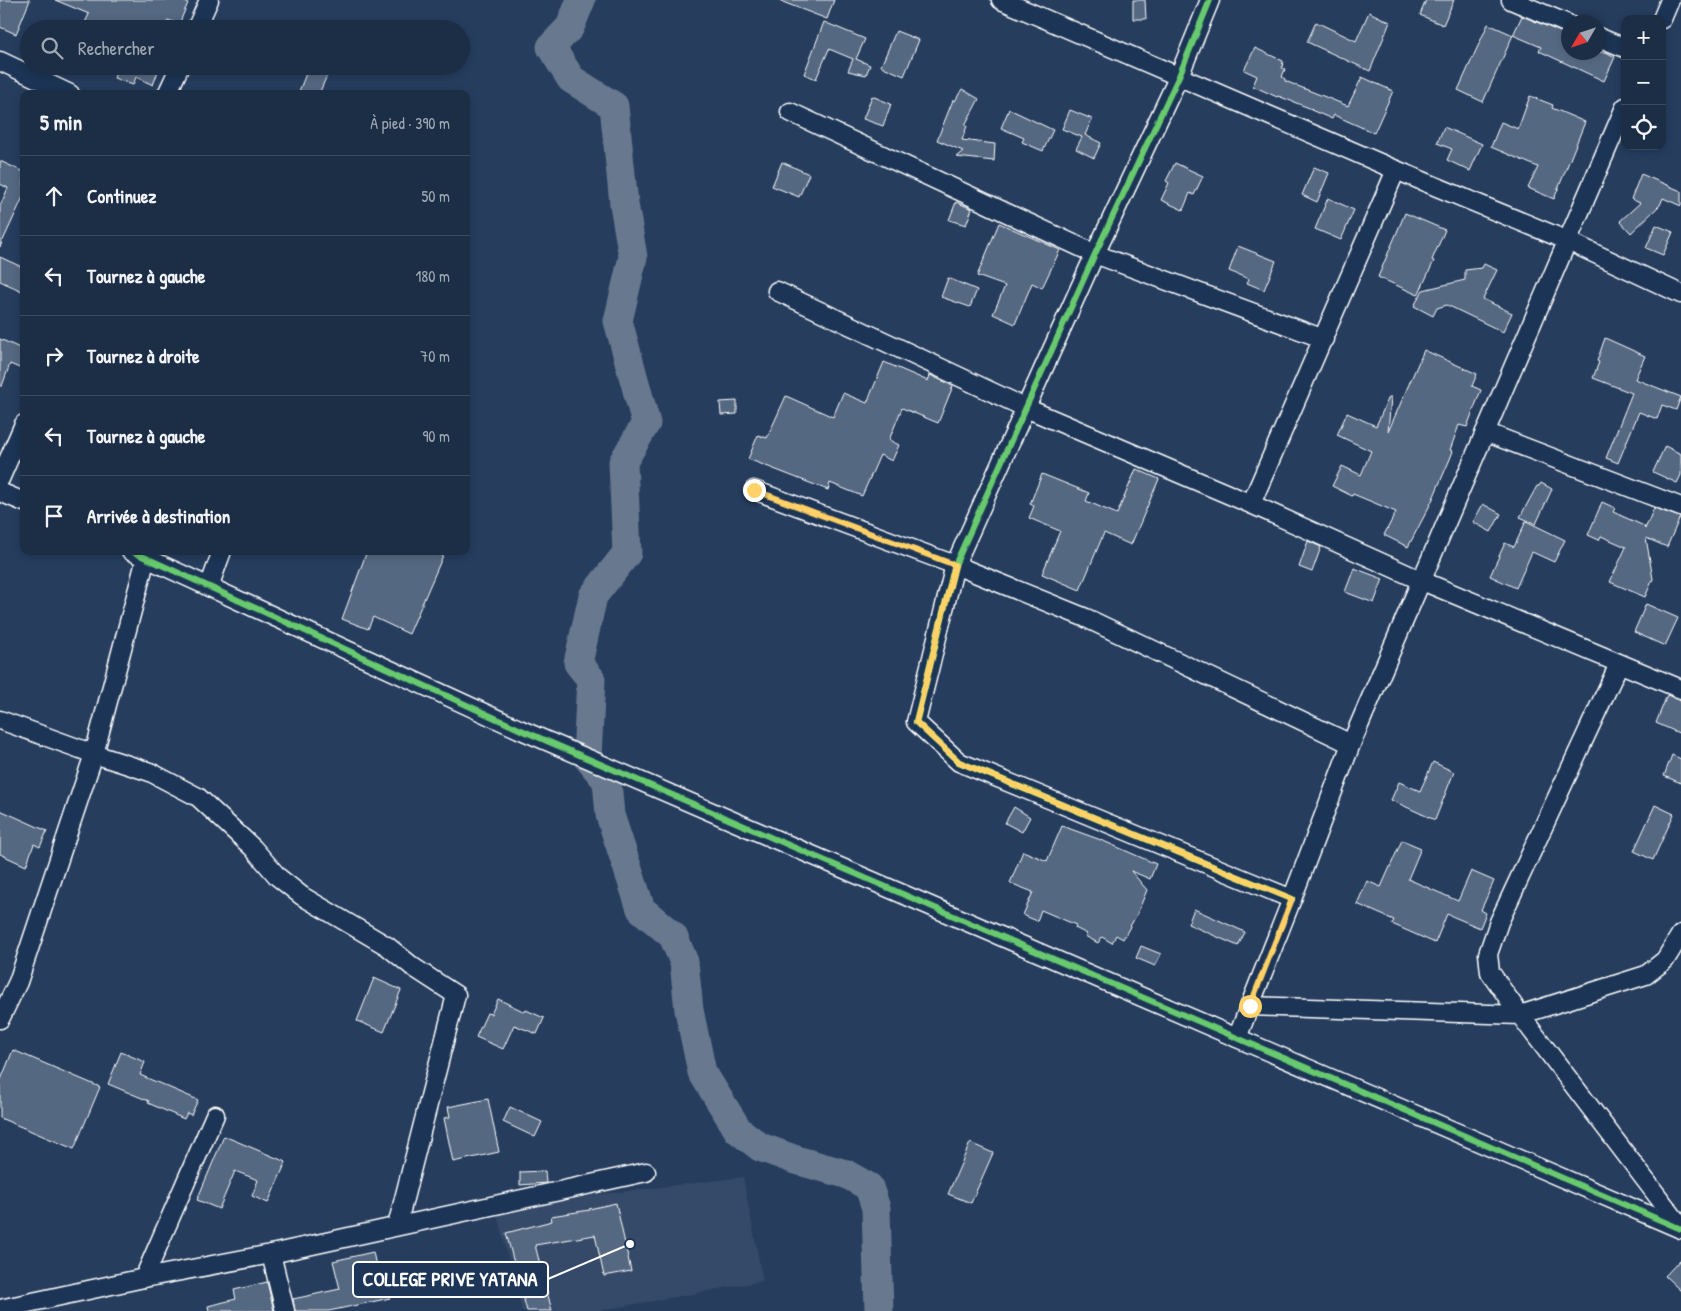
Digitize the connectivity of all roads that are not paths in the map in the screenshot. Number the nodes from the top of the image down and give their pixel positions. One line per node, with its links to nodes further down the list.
1 (209, 0): 7 (street)
2 (1001, 0): 15 (street)
3 (1210, 0): 15 (street)
4 (1511, 0): 8 (street)
5 (1670, 0): 6 (street)
6 (1664, 15)
7 (200, 20)
8 (1561, 21)
9 (1606, 40): 10 (street)
10 (1621, 46)
11 (0, 62): 12 (street)
12 (20, 71)
13 (28, 75): 16 (street)
14 (176, 75): 17 (street)
15 (1179, 76): 20 (street); 22 (street)
16 (61, 90)
17 (170, 90)
18 (790, 112): 22 (street)
19 (1621, 116): 21 (street)
20 (1396, 170): 21 (street); 25 (street)
21 (1568, 241): 24 (street); 27 (street)
22 (1095, 254): 25 (street); 26 (street)
23 (777, 291): 26 (street)
24 (1681, 294)
25 (1324, 339): 33 (street)
26 (1026, 408): 33 (street); 37 (street)
27 (1485, 432): 34 (street); 38 (street)
28 (20, 433): 29 (street)
29 (0, 478)
30 (754, 490): 37 (street)
31 (0, 492): 32 (street)
32 (20, 500)
33 (1251, 504): 38 (street)
34 (1681, 508)
35 (138, 555): 39 (street); 44 (street)
36 (221, 555): 39 (street)
37 (955, 565): 43 (street); 45 (street)
38 (1420, 580): 40 (street); 43 (street)
39 (209, 587): 50 (street)
40 (1619, 664): 41 (street); 48 (street)
41 (1681, 690)
42 (0, 720): 44 (street)
43 (1351, 744): 45 (street)
44 (94, 754): 49 (street); 53 (street)
45 (1292, 899): 47 (street)
46 (1681, 934): 48 (street)
47 (1250, 1006): 48 (street); 50 (street)
48 (1520, 1015): 54 (street)
49 (0, 1019)
50 (1237, 1038): 54 (street)
51 (215, 1115): 56 (street)
52 (646, 1172): 53 (street)
53 (397, 1226): 55 (street)
54 (1681, 1228)
55 (271, 1254): 56 (street); 59 (street)
56 (144, 1278): 57 (street)
57 (30, 1306): 58 (street)
58 (0, 1309)
59 (284, 1311)

